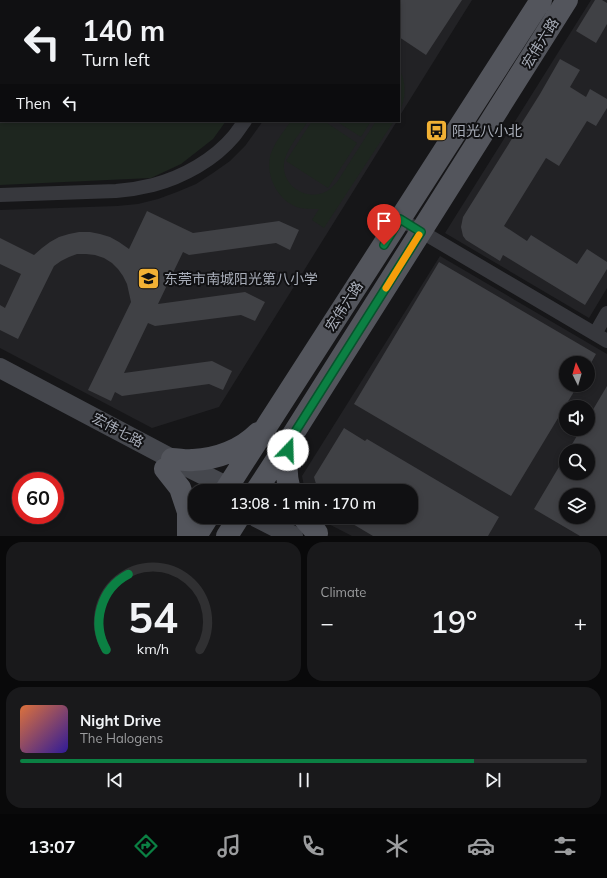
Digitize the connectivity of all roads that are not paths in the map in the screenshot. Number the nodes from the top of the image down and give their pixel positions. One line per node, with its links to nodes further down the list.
1 (542, 0): 5 (main road, 宏伟六路)
2 (567, 0): 6 (main road, 宏伟六路)
3 (244, 122): 4 (street)
4 (0, 195)
5 (400, 219): 6 (street); 12 (main road, 宏伟六路)
6 (421, 232): 8 (street); 13 (main road, 宏伟六路)
7 (607, 313): 8 (street)
8 (595, 334): 9 (street)
9 (607, 341)
10 (0, 368): 14 (street, 宏伟七路)
11 (0, 382): 14 (street, 宏伟七路)
12 (268, 424): 14 (main road); 16 (main road, 宏伟六路)
13 (290, 440): 17 (main road, 宏伟六路); 18 (main road)
14 (168, 464): 15 (street, 宏伟七路); 24 (main road)
15 (212, 484)
16 (229, 484)
17 (261, 484)
18 (288, 484)
19 (204, 524): 25 (main road)
20 (235, 524): 26 (main road)
21 (270, 524): 27 (street)
22 (304, 524): 23 (street)
23 (314, 528)
24 (188, 536)
25 (196, 536)
26 (227, 536)
27 (293, 536)

